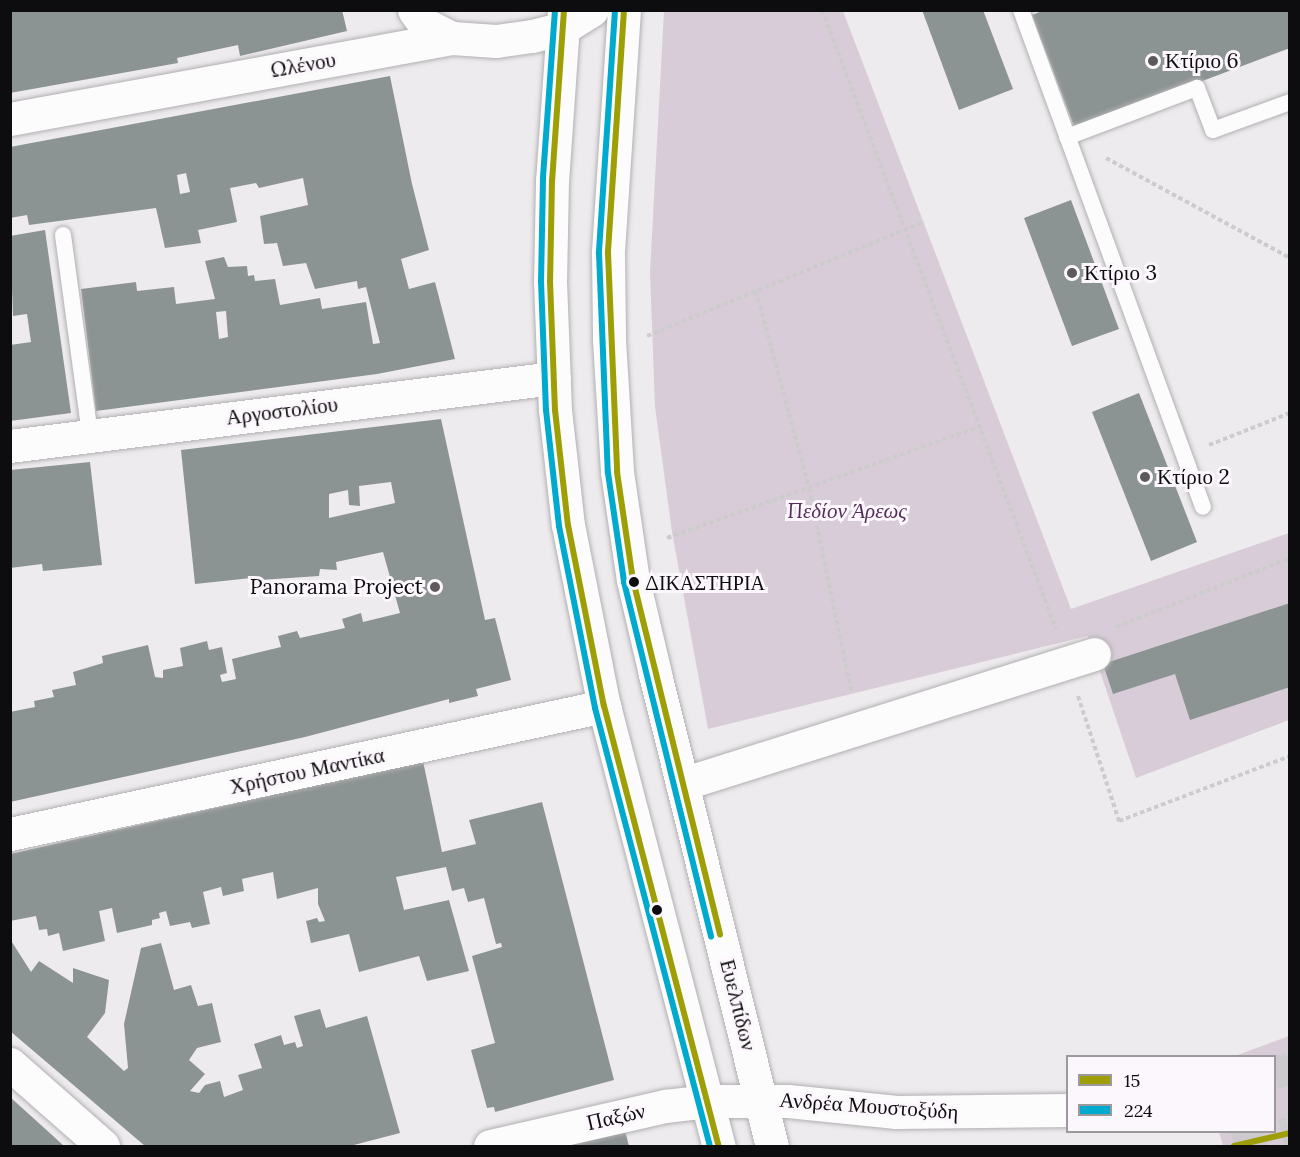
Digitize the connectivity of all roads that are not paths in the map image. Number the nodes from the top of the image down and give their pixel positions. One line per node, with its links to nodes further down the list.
1 (414, 10): 6 (street)
2 (592, 10): 5 (street, Ωλένου)
3 (624, 10): 17 (street, Ευελπίδων)
4 (1021, 10): 9 (lane)
5 (564, 20): 6 (street, Ωλένου); 11 (street)
6 (452, 38): 8 (street, Ωλένου)
7 (1290, 102): 9 (lane)
8 (10, 119)
9 (1067, 136): 14 (lane)
10 (63, 236): 12 (lane)
11 (554, 378): 12 (street, Αργοστολίου); 16 (street)
12 (90, 435): 13 (street, Αργοστολίου)
13 (10, 446)
14 (1203, 507)
15 (1089, 649): 17 (street)
16 (604, 706): 18 (street, Χρήστου Μαντίκα); 21 (street)
17 (682, 784): 20 (street, Ευελπίδων)
18 (10, 834)
19 (10, 1064): 23 (street)
20 (774, 1100): 21 (street, Ανδρέα Μουστοξύδη); 22 (street, Ανδρέα Μουστοξύδη); 26 (street, Ευελπίδων)
21 (708, 1101): 24 (street, Παξών); 25 (street)
22 (1066, 1110)
23 (103, 1146)
24 (490, 1146)
25 (718, 1146)
26 (772, 1146)

